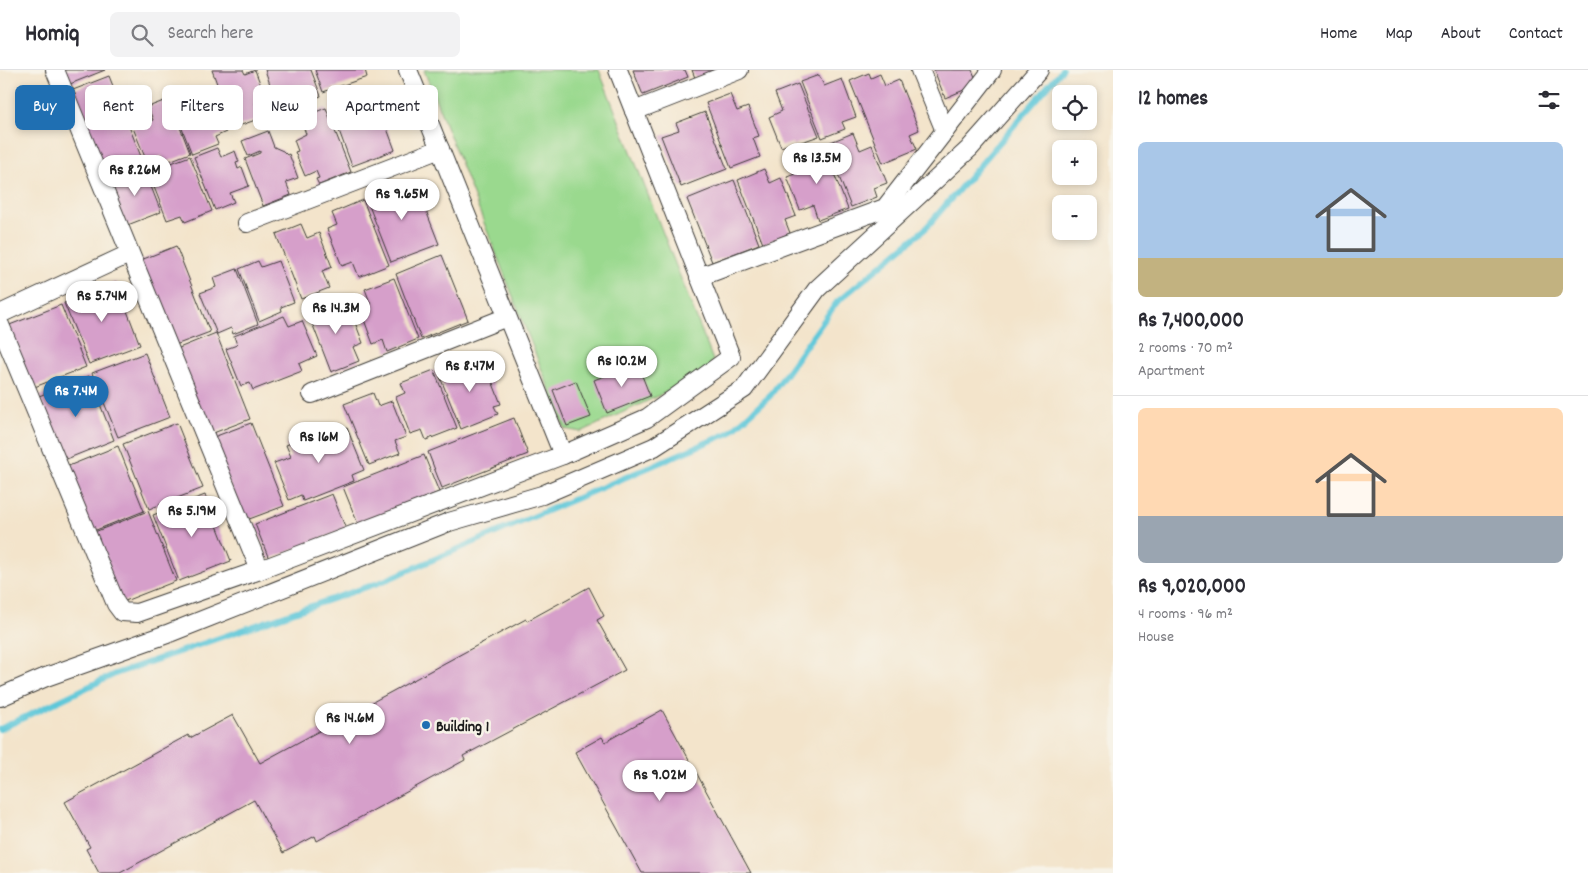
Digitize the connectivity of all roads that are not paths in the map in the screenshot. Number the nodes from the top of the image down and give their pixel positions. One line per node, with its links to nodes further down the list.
1 (54, 70): 12 (street)
2 (408, 70): 10 (street)
3 (618, 70): 8 (street)
4 (739, 70): 8 (street)
5 (920, 70): 9 (street)
6 (992, 70): 9 (street)
7 (1039, 70): 20 (street)
8 (634, 111): 13 (street)
9 (945, 131): 13 (street)
10 (440, 149): 11 (street); 15 (street)
11 (247, 222)
12 (129, 254): 14 (street); 19 (street)
13 (699, 277): 18 (street)
14 (0, 314)
15 (506, 317): 17 (street); 18 (street)
16 (0, 325): 19 (street)
17 (312, 394)
18 (563, 455): 19 (street)
19 (260, 570)
20 (0, 696)

